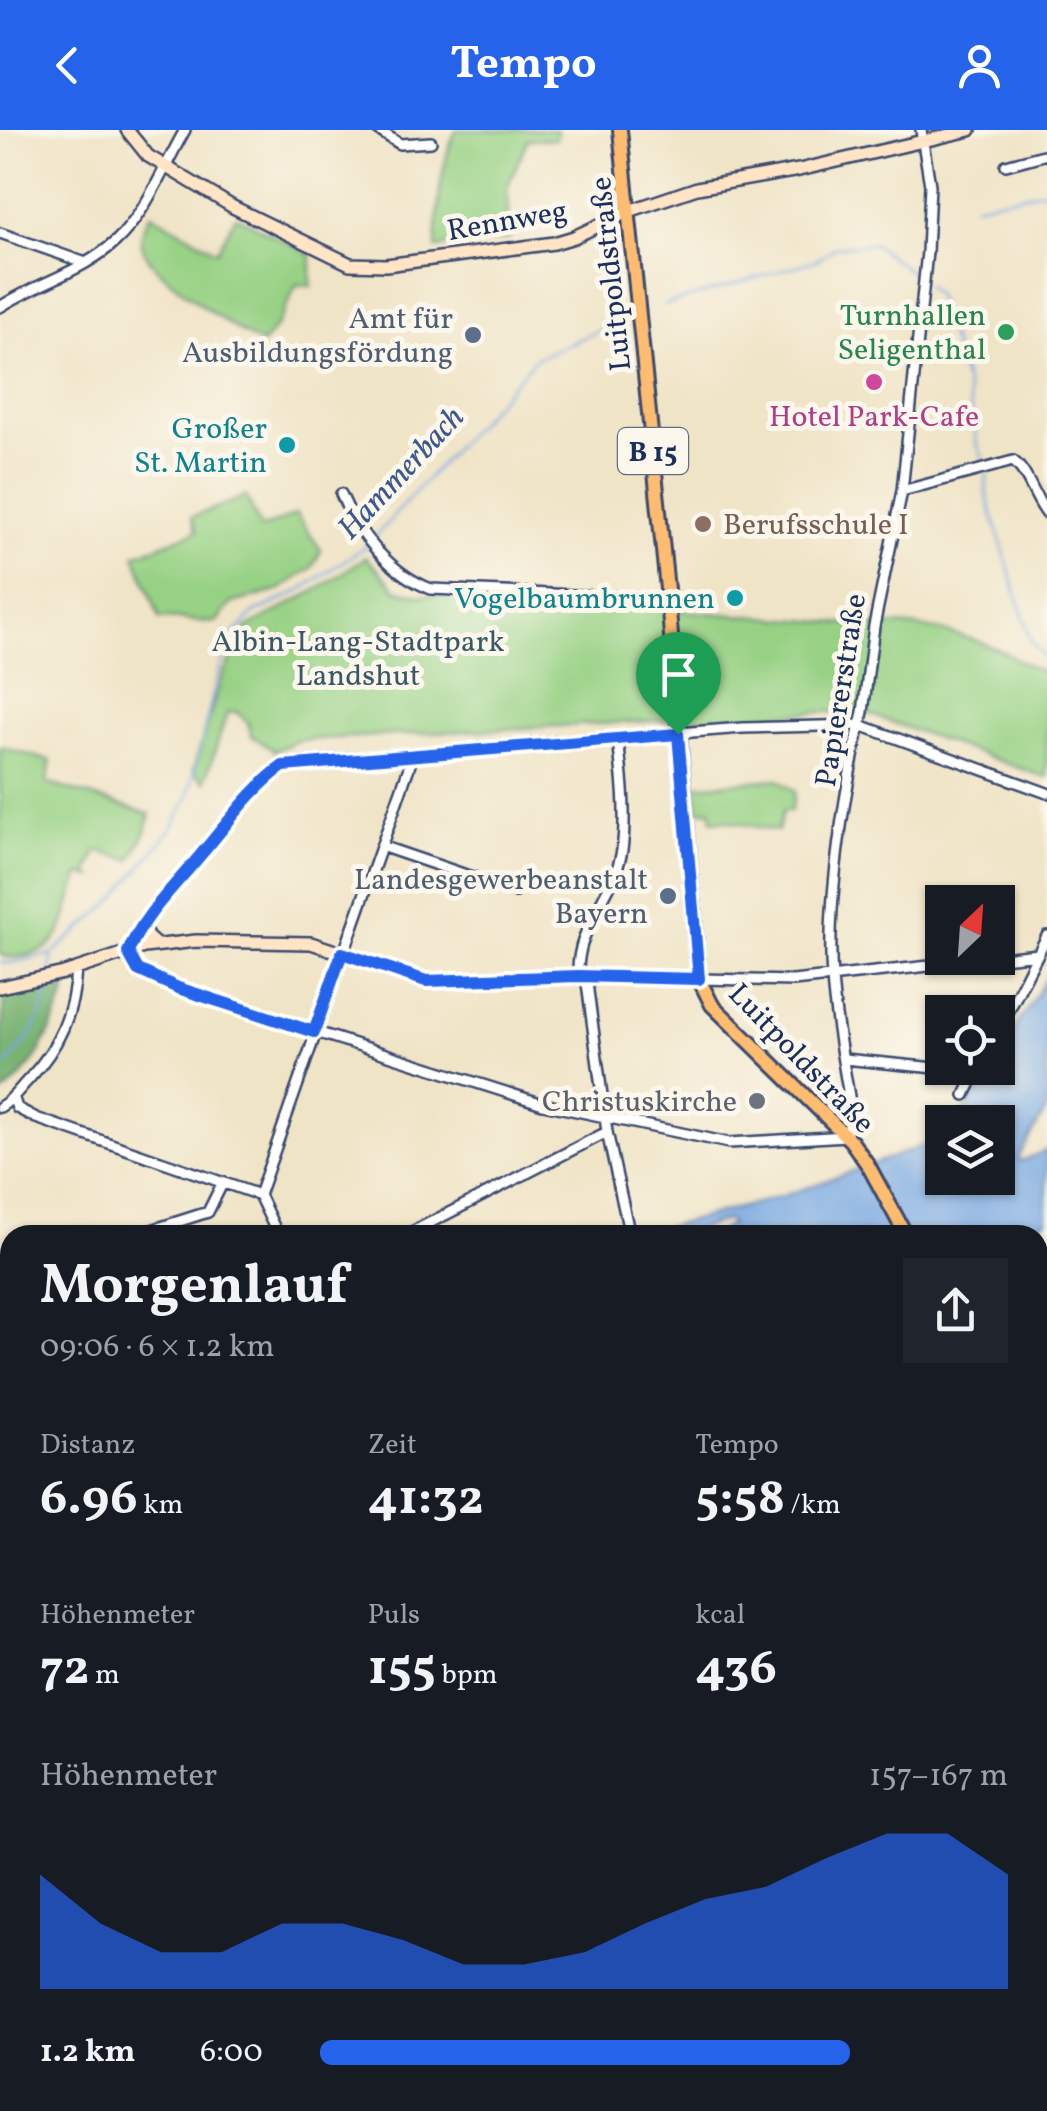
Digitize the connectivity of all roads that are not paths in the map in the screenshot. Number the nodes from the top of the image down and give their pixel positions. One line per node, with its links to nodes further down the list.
1 (127, 130): 10 (street, Rennweg)
2 (185, 130): 10 (street)
3 (378, 130): 7 (street)
4 (620, 130): 11 (main road, Luitpoldstraße / B 15)
5 (970, 130): 6 (street, Rennweg)
6 (922, 137): 11 (street, Rennweg); 15 (street, Papiererstraße)
7 (430, 142)
8 (1047, 154): 9 (street)
9 (1006, 164)
10 (164, 166): 11 (street, Rennweg); 13 (street)
11 (629, 211): 18 (main road, Luitpoldstraße / B 15)
12 (0, 233): 13 (street)
13 (86, 263): 14 (street)
14 (0, 307)
15 (902, 491): 17 (street); 19 (street, Papiererstraße)
16 (340, 494): 18 (street)
17 (1047, 514)
18 (668, 599): 20 (main road, Luitpoldstraße / B 15)
19 (860, 725): 20 (street); 23 (street); 34 (street, Papiererstraße)
20 (678, 734): 21 (street); 35 (main road, Luitpoldstraße / B 15)
21 (618, 739): 22 (street); 33 (street)
22 (414, 756): 24 (street); 26 (street)
23 (1047, 793)
24 (381, 846): 25 (street); 30 (street)
25 (516, 892)
26 (144, 924): 28 (street); 29 (street)
27 (1047, 936): 31 (street)
28 (155, 944): 29 (street); 30 (street)
29 (128, 952): 32 (street); 38 (street)
30 (342, 953): 33 (street); 38 (street)
31 (1038, 954): 34 (street); 37 (street)
32 (70, 971): 36 (street); 43 (street)
33 (582, 976): 35 (street); 46 (street)
34 (832, 978): 35 (street); 39 (street, Papiererstraße)
35 (699, 979): 45 (main road, Luitpoldstraße / B 15)
36 (0, 987)
37 (1015, 999)
38 (314, 1032): 46 (street); 51 (street)
39 (844, 1059): 40 (street); 48 (street, Papiererstraße)
40 (925, 1066)
41 (970, 1085): 42 (street)
42 (965, 1095)
43 (14, 1099): 44 (street); 50 (street)
44 (0, 1107)
45 (826, 1115): 48 (main road, Luitpoldstraße / B 15); 49 (street)
46 (607, 1118): 47 (street); 49 (street)
47 (608, 1132): 54 (street); 55 (street)
48 (846, 1136): 49 (street); 56 (main road, Luitpoldstraße / B 15)
49 (813, 1139)
50 (223, 1182): 51 (street); 52 (street)
51 (259, 1196): 53 (street)
52 (167, 1225)
53 (273, 1225)
54 (426, 1225)
55 (628, 1225)
56 (901, 1225)

